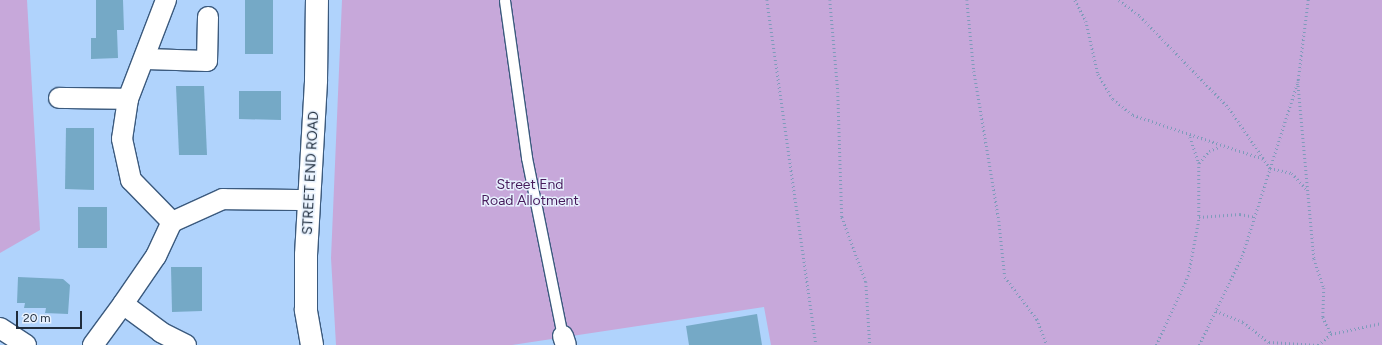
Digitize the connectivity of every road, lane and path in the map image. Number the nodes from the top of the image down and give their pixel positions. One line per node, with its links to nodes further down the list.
1 (166, 0): 11 (street)
2 (317, 0): 21 (street, STREET END ROAD)
3 (767, 0): 35 (path)
4 (830, 0): 36 (path)
5 (967, 0): 37 (path)
6 (1075, 0): 15 (path)
7 (1119, 0): 17 (path)
8 (1308, 0): 12 (path)
9 (505, 1): 30 (lane)
10 (208, 17): 11 (street)
11 (146, 59): 14 (street)
12 (1298, 80): 19 (path); 20 (path)
13 (59, 98): 14 (street)
14 (128, 99): 24 (street)
15 (1190, 137): 16 (path); 18 (path)
16 (1220, 147): 17 (path); 18 (path)
17 (1264, 159): 19 (path)
18 (1199, 163): 22 (path)
19 (1270, 168): 20 (path); 23 (path)
20 (1308, 191): 29 (path)
21 (310, 200): 24 (street); 34 (street, STREET END ROAD)
22 (1198, 217): 23 (path); 38 (path)
23 (1255, 217): 26 (path)
24 (172, 222): 25 (street)
25 (123, 304): 32 (street); 33 (street)
26 (1216, 312): 39 (path); 40 (path)
27 (1382, 323): 29 (path)
28 (0, 328): 31 (street)
29 (1331, 334): 40 (path)
30 (564, 341)
31 (26, 345)
32 (93, 345)
33 (186, 345)
34 (312, 345)
35 (816, 345)
36 (870, 345)
37 (1047, 345)
38 (1156, 345)
39 (1199, 345)
40 (1318, 345)

